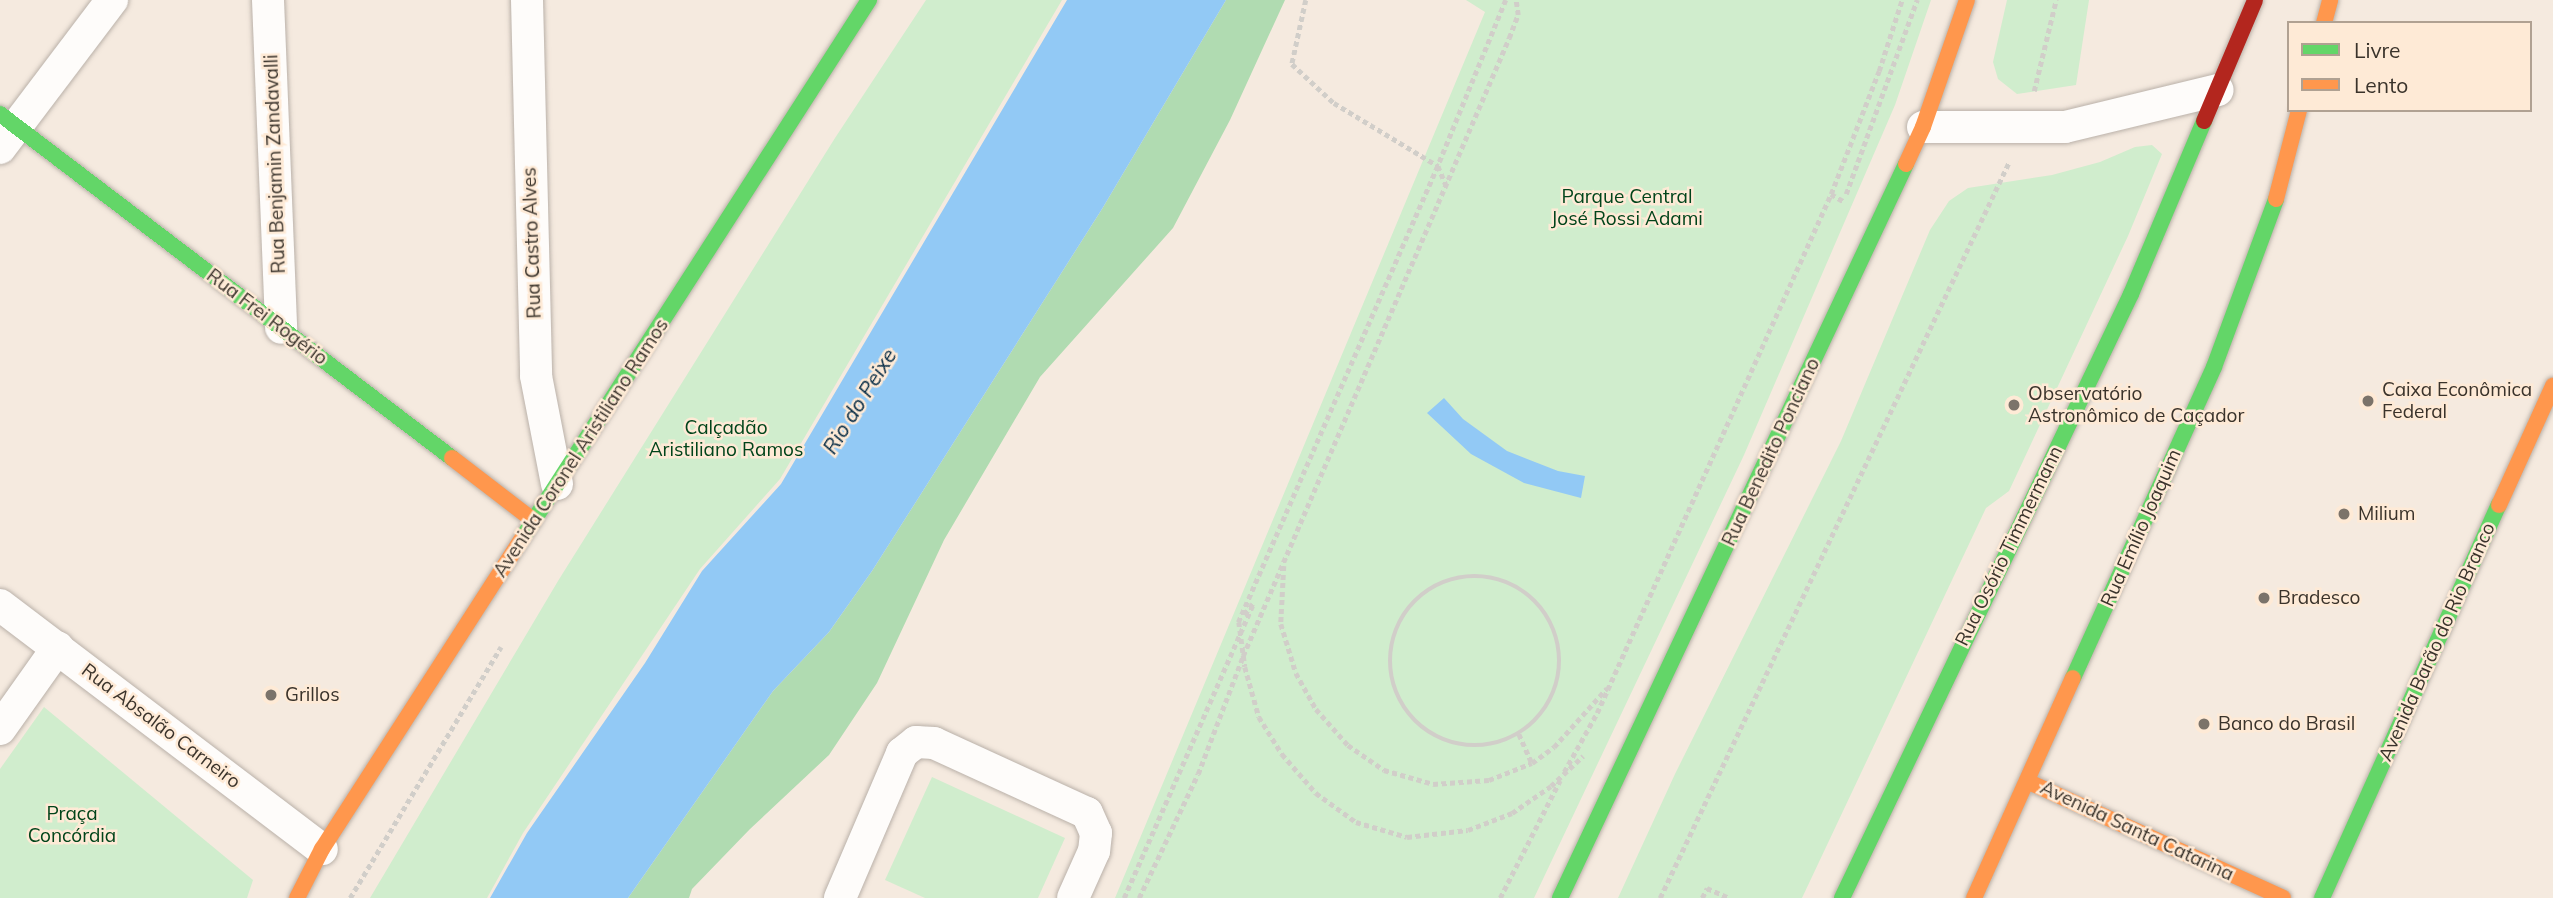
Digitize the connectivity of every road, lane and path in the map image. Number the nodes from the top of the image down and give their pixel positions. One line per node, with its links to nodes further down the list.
1 (112, 0): 18 (street)
2 (268, 0): 21 (street, Rua Benjamin Zandavalli)
3 (527, 0): 23 (street, Rua Castro Alves)
4 (869, 0): 23 (street, Avenida Coronel Aristiliano Ramos)
5 (1306, 0): 19 (path)
6 (1506, 0): 19 (path)
7 (1516, 0): 20 (path)
8 (1902, 0): 30 (path)
9 (1967, 0): 16 (street, Rua Benedito Ponciano)
10 (2056, 0): 17 (path)
11 (2255, 0): 14 (street, Rua Osório Timmermann)
12 (2330, 0): 13 (street)
13 (2325, 21)
14 (2218, 90): 17 (street); 48 (street, Rua Osório Timmermann)
15 (2298, 112): 36 (street, Rua Emílio Joaquim)
16 (1923, 127): 17 (street); 44 (street, Rua Benedito Ponciano)
17 (2025, 127): 45 (path)
18 (5, 129): 21 (street, Rua Frei Rogério)
19 (1438, 166): 20 (path); 27 (path)
20 (1446, 185): 25 (path)
21 (281, 328): 24 (street, Rua Frei Rogério)
22 (2553, 386): 51 (street, Avenida Barão do Rio Branco)
23 (557, 484): 24 (street, Avenida Coronel Aristiliano Ramos)
24 (534, 521): 37 (street, Avenida Coronel Aristiliano Ramos)
25 (1284, 563): 29 (path); 34 (path)
26 (0, 605): 28 (street, Rua Absalão Carneiro)
27 (1239, 622): 29 (path); 41 (path)
28 (58, 647): 31 (street); 37 (street, Rua Absalão Carneiro)
29 (1244, 656): 35 (path); 42 (path)
30 (1610, 685): 34 (path); 35 (path)
31 (0, 729)
32 (1519, 734): 32 (path); 34 (path)
33 (1588, 750): 35 (path)
34 (1532, 763)
35 (1561, 777): 43 (path)
36 (2029, 782): 49 (street, Rua Emílio Joaquim); 50 (street, Avenida Santa Catarina)
37 (322, 849): 38 (street, Avenida Coronel Aristiliano Ramos)
38 (297, 898)
39 (840, 898): 40 (street)
40 (1073, 898)
41 (1124, 898)
42 (1139, 898)
43 (1500, 898)
44 (1560, 898)
45 (1660, 898)
46 (1702, 898): 47 (path)
47 (1729, 898)
48 (1842, 898)
49 (1974, 898)
50 (2283, 898)
51 (2322, 898)

